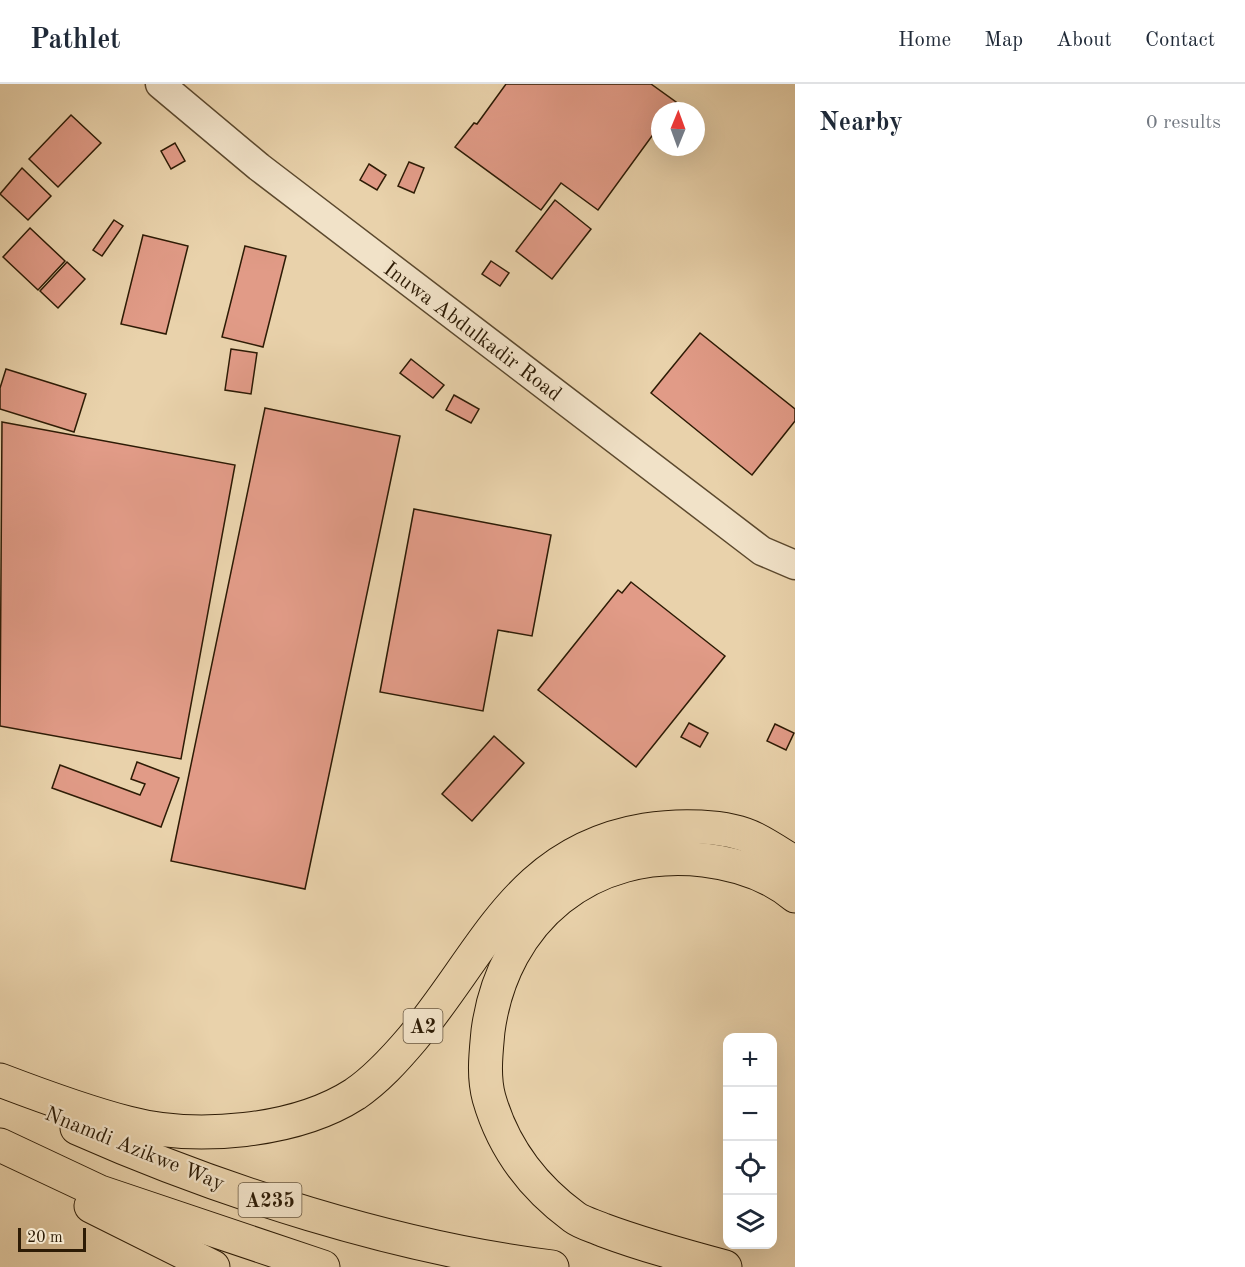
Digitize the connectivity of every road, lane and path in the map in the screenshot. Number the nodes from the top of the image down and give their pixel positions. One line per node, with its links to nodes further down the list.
1 (160, 84): 2 (street, Inuwa Abdulkadir Road)
2 (795, 565)
3 (795, 863): 5 (highway, A2)
4 (795, 896): 12 (highway)
5 (0, 1080)
6 (0, 1092): 11 (highway, Nnamdi Azikwe Way / A235)
7 (0, 1145): 10 (highway, A235)
8 (0, 1156): 9 (highway)
9 (213, 1267)
10 (323, 1267)
11 (552, 1267)
12 (724, 1267)

